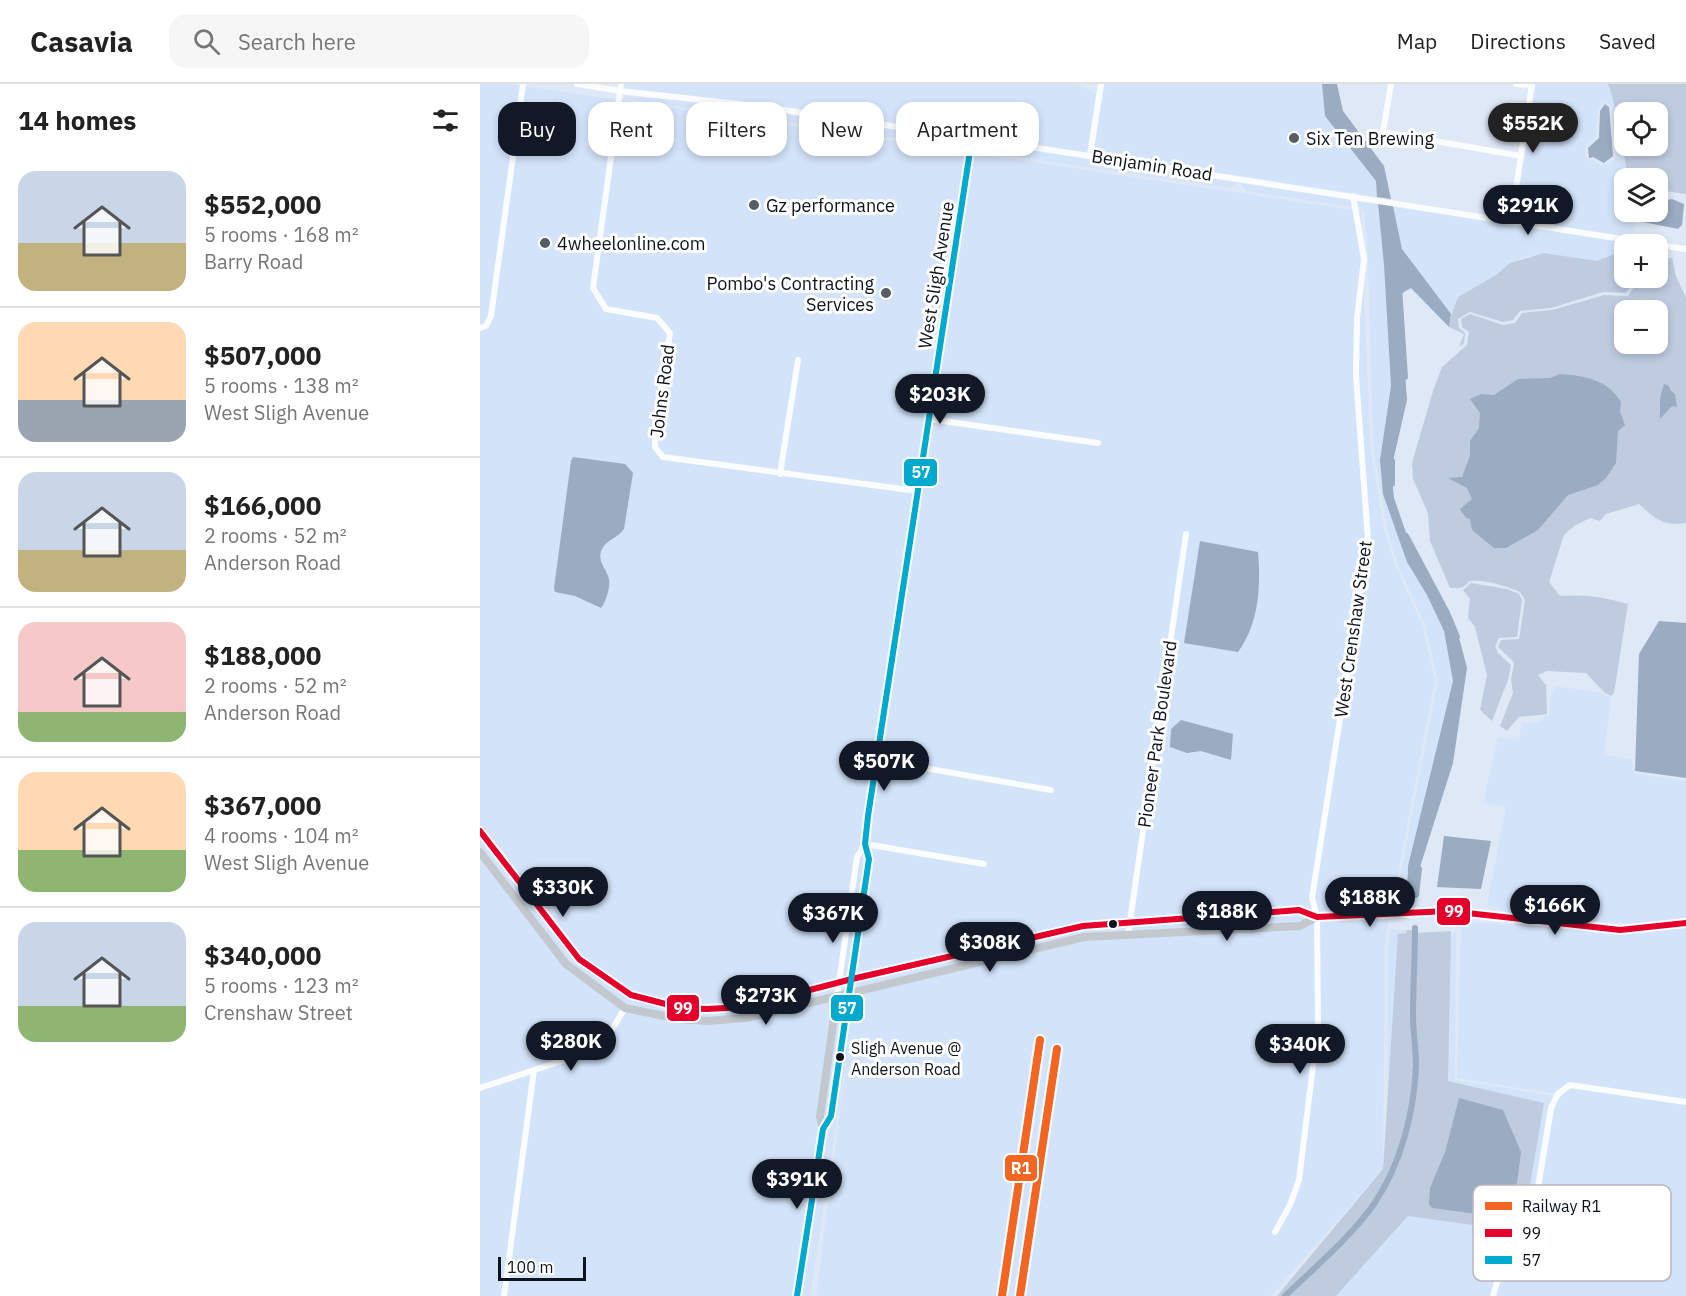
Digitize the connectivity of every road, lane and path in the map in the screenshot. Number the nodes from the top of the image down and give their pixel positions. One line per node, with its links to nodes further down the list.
1 (523, 84): 18 (street)
2 (577, 84): 7 (street, Benjamin Road)
3 (1101, 84): 10 (street)
4 (1391, 84): 12 (street)
5 (1516, 84): 6 (street)
6 (1532, 85): 12 (street)
7 (621, 88): 8 (street, Benjamin Road); 22 (street, Johns Road)
8 (896, 127)
9 (1039, 148): 10 (street, Benjamin Road)
10 (1090, 155): 13 (street, Benjamin Road)
11 (969, 156): 20 (street, West Sligh Avenue)
12 (1521, 156): 14 (street)
13 (1353, 196): 14 (street, Benjamin Road); 31 (street, West Crenshaw Street)
14 (1511, 220): 15 (street, Benjamin Road)
15 (1614, 238)
16 (1668, 247): 17 (street, Benjamin Road)
17 (1686, 249)
18 (480, 328)
19 (798, 360): 22 (street)
20 (929, 419): 21 (street); 23 (street, West Sligh Avenue)
21 (1098, 443)
22 (780, 474): 23 (street, Johns Road)
23 (917, 491): 25 (street, West Sligh Avenue)
24 (1186, 534): 32 (street, Pioneer Park Boulevard)
25 (878, 760): 26 (street); 28 (street, West Sligh Avenue)
26 (1051, 790)
27 (480, 831): 36 (main road)
28 (865, 844): 30 (street); 35 (street, West Sligh Avenue); 36 (street, West Sligh Avenue)
29 (480, 852): 39 (main road)
30 (984, 864)
31 (1317, 917): 32 (main road); 33 (main road); 34 (main road); 45 (street, West Crenshaw Street)
32 (1130, 922): 34 (street, Pioneer Park Boulevard); 35 (main road)
33 (1686, 923)
34 (1128, 934): 37 (main road)
35 (852, 979): 36 (main road); 37 (street, West Sligh Avenue)
36 (839, 982): 38 (street, West Sligh Avenue)
37 (849, 993): 38 (main road); 43 (main road, West Sligh Avenue)
38 (837, 996): 39 (main road); 43 (main road, West Sligh Avenue)
39 (625, 1008): 40 (street)
40 (534, 1070): 41 (street); 47 (street)
41 (480, 1088)
42 (1686, 1102): 44 (street)
43 (823, 1129): 48 (main road, West Sligh Avenue)
44 (1538, 1185)
45 (1275, 1232)
46 (1498, 1281): 49 (street)
47 (504, 1296)
48 (797, 1296)
49 (1493, 1296)

